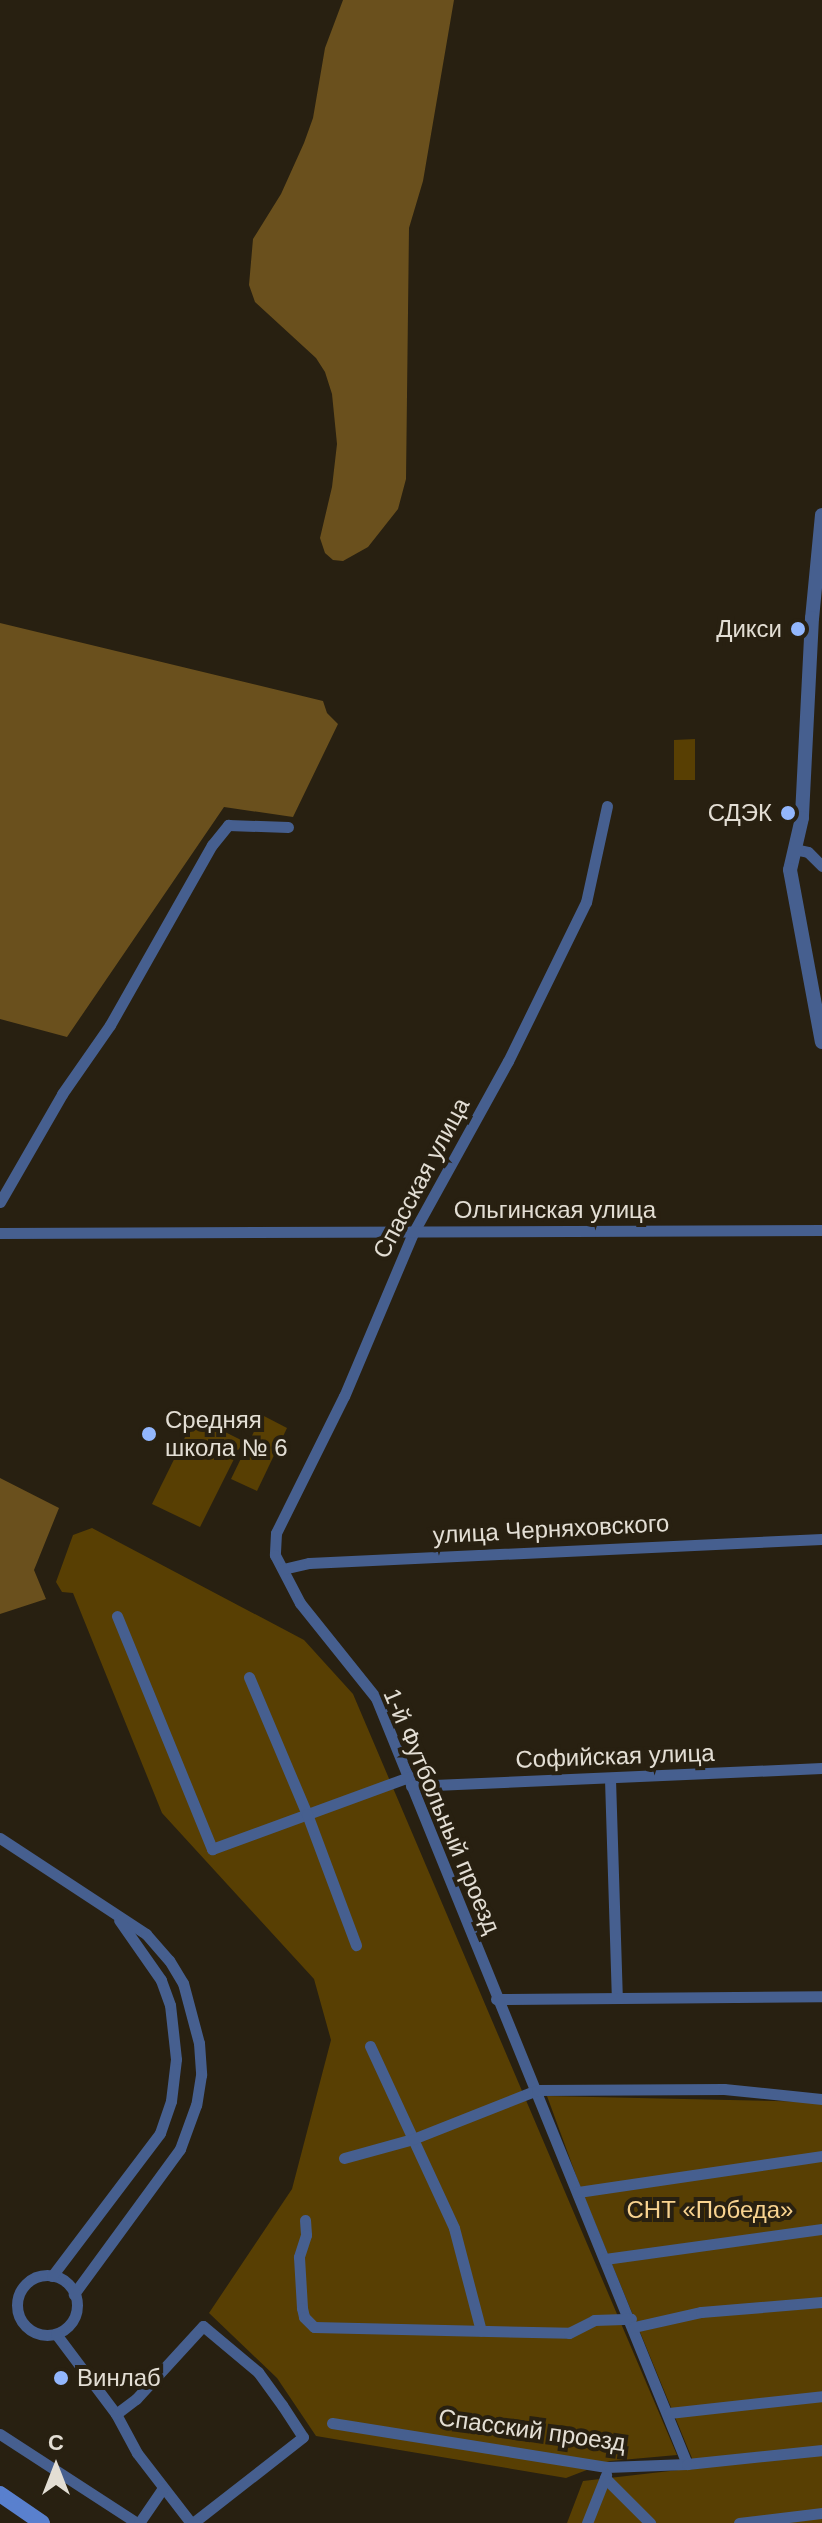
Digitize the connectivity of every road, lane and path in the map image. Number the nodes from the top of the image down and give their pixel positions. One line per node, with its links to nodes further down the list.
1 (822, 515): 4 (street)
2 (607, 806): 10 (street, Спасская улица)
3 (288, 827): 7 (street)
4 (794, 849): 5 (street); 6 (street)
5 (822, 866)
6 (822, 1042)
7 (0, 1202)
8 (822, 1230): 10 (street, Ольгинская улица)
9 (0, 1233): 10 (street, Ольгинская улица)
10 (413, 1233): 12 (street, Спасская улица)
11 (822, 1539): 12 (street, улица Черняховского)
12 (283, 1569): 17 (street, 1-й Футбольный проезд)
13 (117, 1616): 18 (street, Софийская улица)
14 (249, 1677): 18 (street)
15 (822, 1768): 16 (street, Софийская улица)
16 (610, 1779): 17 (street, Софийская улица); 23 (street)
17 (410, 1781): 18 (street, Софийская улица); 24 (street, 1-й Футбольный проезд)
18 (307, 1814): 21 (street)
19 (0, 1838): 20 (street)
20 (114, 1913): 35 (street); 36 (street)
21 (356, 1945)
22 (822, 1996): 23 (street)
23 (617, 1998): 24 (street)
24 (496, 1999): 26 (street, 1-й Футбольный проезд)
25 (370, 2046): 28 (street)
26 (537, 2090): 27 (street); 28 (street); 31 (street, 1-й Футбольный проезд)
27 (822, 2099)
28 (413, 2139): 30 (street); 39 (street)
29 (822, 2156): 31 (street)
30 (344, 2158)
31 (578, 2192): 34 (street, 1-й Футбольный проезд)
32 (305, 2220): 39 (street)
33 (822, 2229): 34 (street)
34 (605, 2259): 38 (street, 1-й Футбольный проезд)
35 (52, 2276): 36 (street); 40 (street)
36 (74, 2294): 40 (street)
37 (822, 2302): 38 (street)
38 (632, 2323): 39 (street); 42 (street, 1-й Футбольный проезд)
39 (481, 2331)
40 (56, 2334): 43 (street)
41 (822, 2396): 42 (street)
42 (669, 2413): 47 (street, 1-й Футбольный проезд)
43 (116, 2414): 49 (street); 54 (street)
44 (332, 2423): 48 (street, Спасский проезд)
45 (0, 2434): 53 (street)
46 (822, 2450): 47 (street, Спасский проезд)
47 (687, 2464): 48 (street, Спасский проезд)
48 (606, 2472): 55 (street); 56 (street)
49 (163, 2488): 53 (street); 54 (street)
50 (0, 2496): 52 (main road)
51 (822, 2513): 57 (street)
52 (42, 2523)
53 (138, 2523)
54 (192, 2523)
55 (587, 2523)
56 (650, 2523)
57 (739, 2523)

